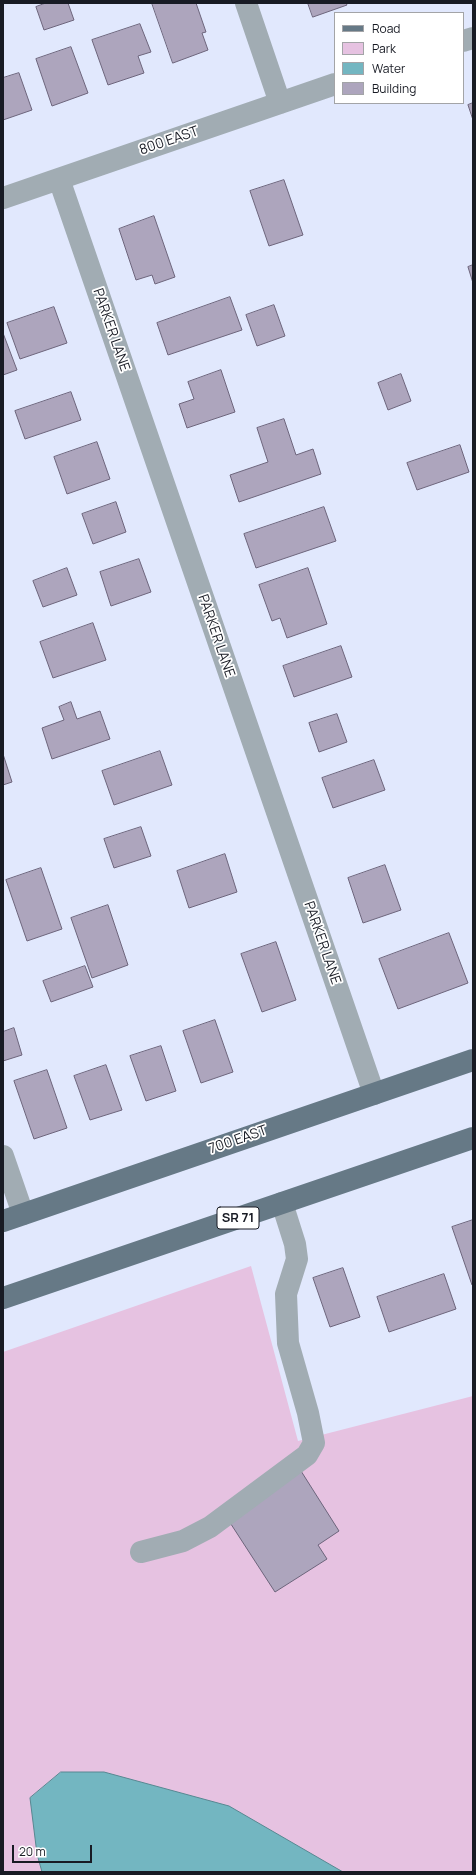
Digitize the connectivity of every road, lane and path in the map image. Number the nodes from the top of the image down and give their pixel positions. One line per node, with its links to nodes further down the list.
1 (246, 3): 3 (street)
2 (334, 84): 3 (street, 800 EAST)
3 (280, 103): 4 (street, 800 EAST)
4 (58, 179): 5 (street, 800 EAST); 7 (street, PARKER LANE)
5 (3, 198)
6 (473, 1060): 7 (main road, 700 EAST)
7 (374, 1094): 11 (main road, 700 EAST)
8 (473, 1138): 10 (main road, SR 71)
9 (3, 1156): 11 (street)
10 (282, 1203): 12 (main road, SR 71); 13 (street)
11 (13, 1217)
12 (3, 1298)
13 (141, 1552)

